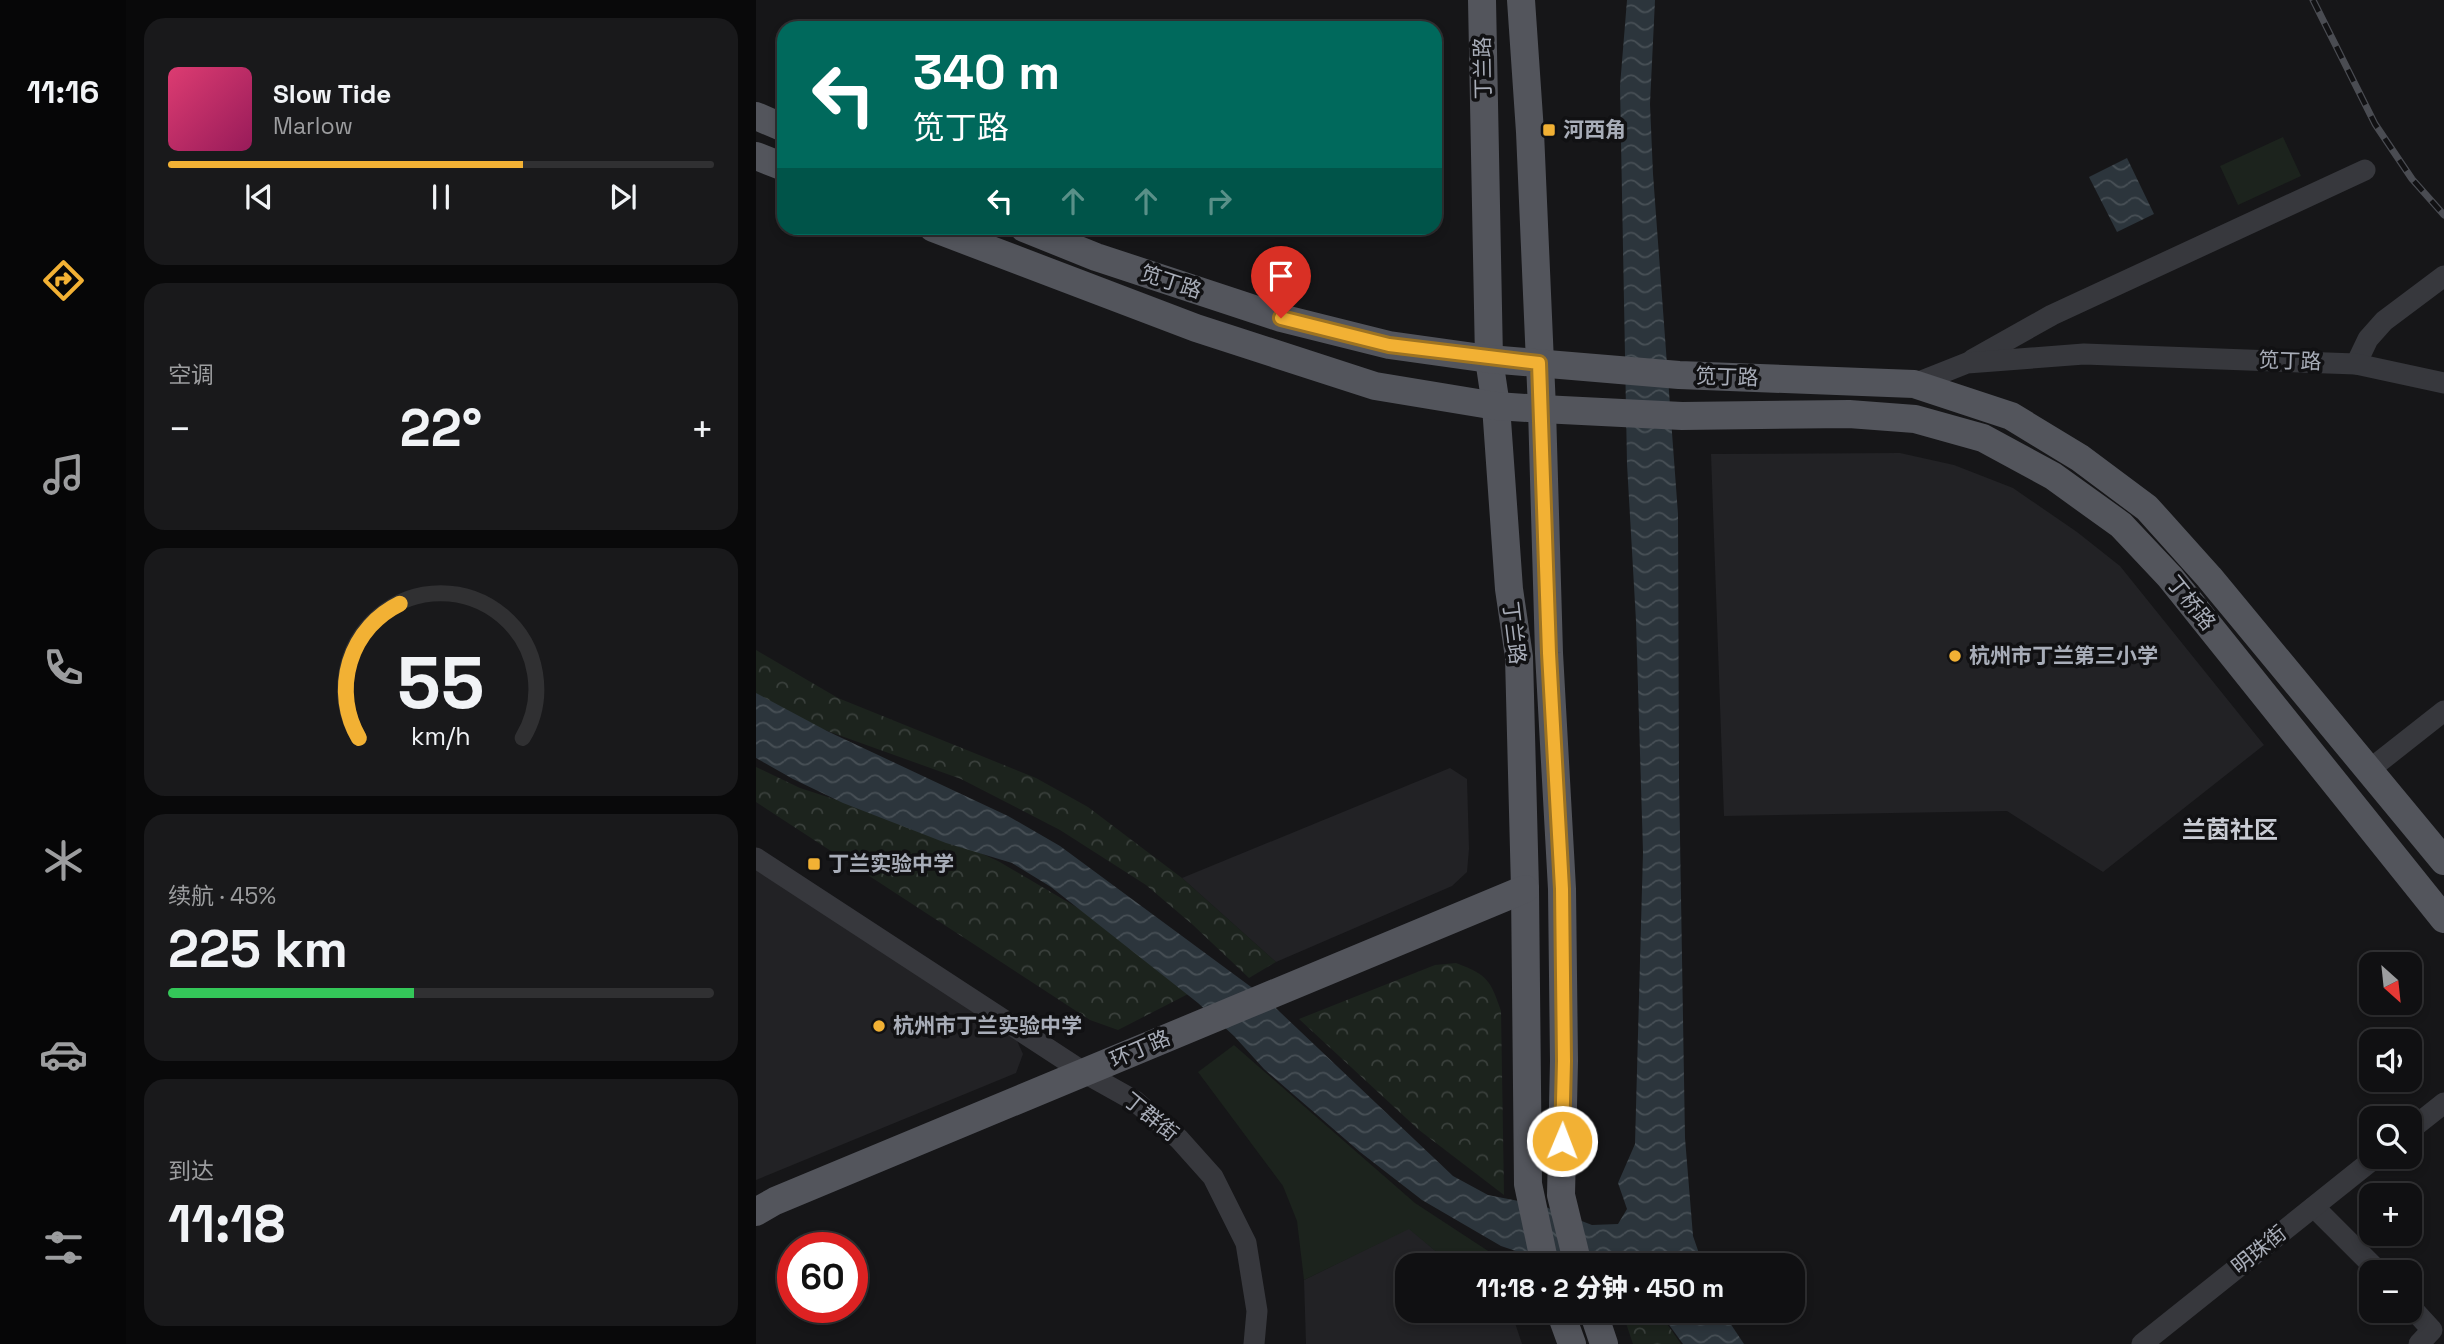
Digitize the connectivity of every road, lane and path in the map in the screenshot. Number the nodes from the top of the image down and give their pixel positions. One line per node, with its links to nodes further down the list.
1 (1482, 0): 11 (main road, 丁兰路)
2 (1521, 0): 12 (main road, 丁兰路)
3 (756, 116): 4 (main road)
4 (777, 125)
5 (756, 156): 6 (main road)
6 (777, 164)
7 (2365, 170): 13 (street)
8 (951, 235): 17 (main road, 笕丁路)
9 (1041, 235): 11 (main road, 笕丁路)
10 (2444, 276): 14 (street)
11 (1489, 359): 12 (main road, 笕丁路); 17 (main road, 丁兰路)
12 (1539, 363): 16 (main road, 笕丁路); 18 (main road, 丁兰路)
13 (1967, 363): 14 (street, 笕丁路); 16 (street, 笕丁路)
14 (2356, 363): 15 (street, 笕丁路)
15 (2444, 383)
16 (1914, 384): 21 (main road, 丁桥路)
17 (1496, 406): 18 (main road, 笕丁路); 24 (main road, 丁兰路)
18 (1542, 409): 19 (main road, 笕丁路); 33 (main road, 丁兰路)
19 (1849, 414): 25 (main road, 丁桥路)
20 (2444, 711): 21 (street)
21 (2369, 770): 23 (main road, 丁桥路)
22 (756, 858): 26 (street, 丁群街)
23 (2444, 861)
24 (1525, 889): 26 (main road, 环丁路); 32 (main road, 丁兰路)
25 (2444, 919)
26 (1085, 1073): 31 (main road, 环丁路); 38 (street, 丁群街)
27 (2444, 1102): 28 (street)
28 (2422, 1120)
29 (2361, 1169): 30 (street, 明珠街)
30 (2314, 1207): 34 (street); 41 (street, 明珠街)
31 (756, 1212)
32 (1542, 1253)
33 (1575, 1253)
34 (2367, 1260)
35 (2422, 1319): 42 (street)
36 (1564, 1323): 39 (main road)
37 (1597, 1323): 40 (main road)
38 (1254, 1344)
39 (1572, 1344)
40 (1604, 1344)
41 (2142, 1344)
42 (2419, 1344)

